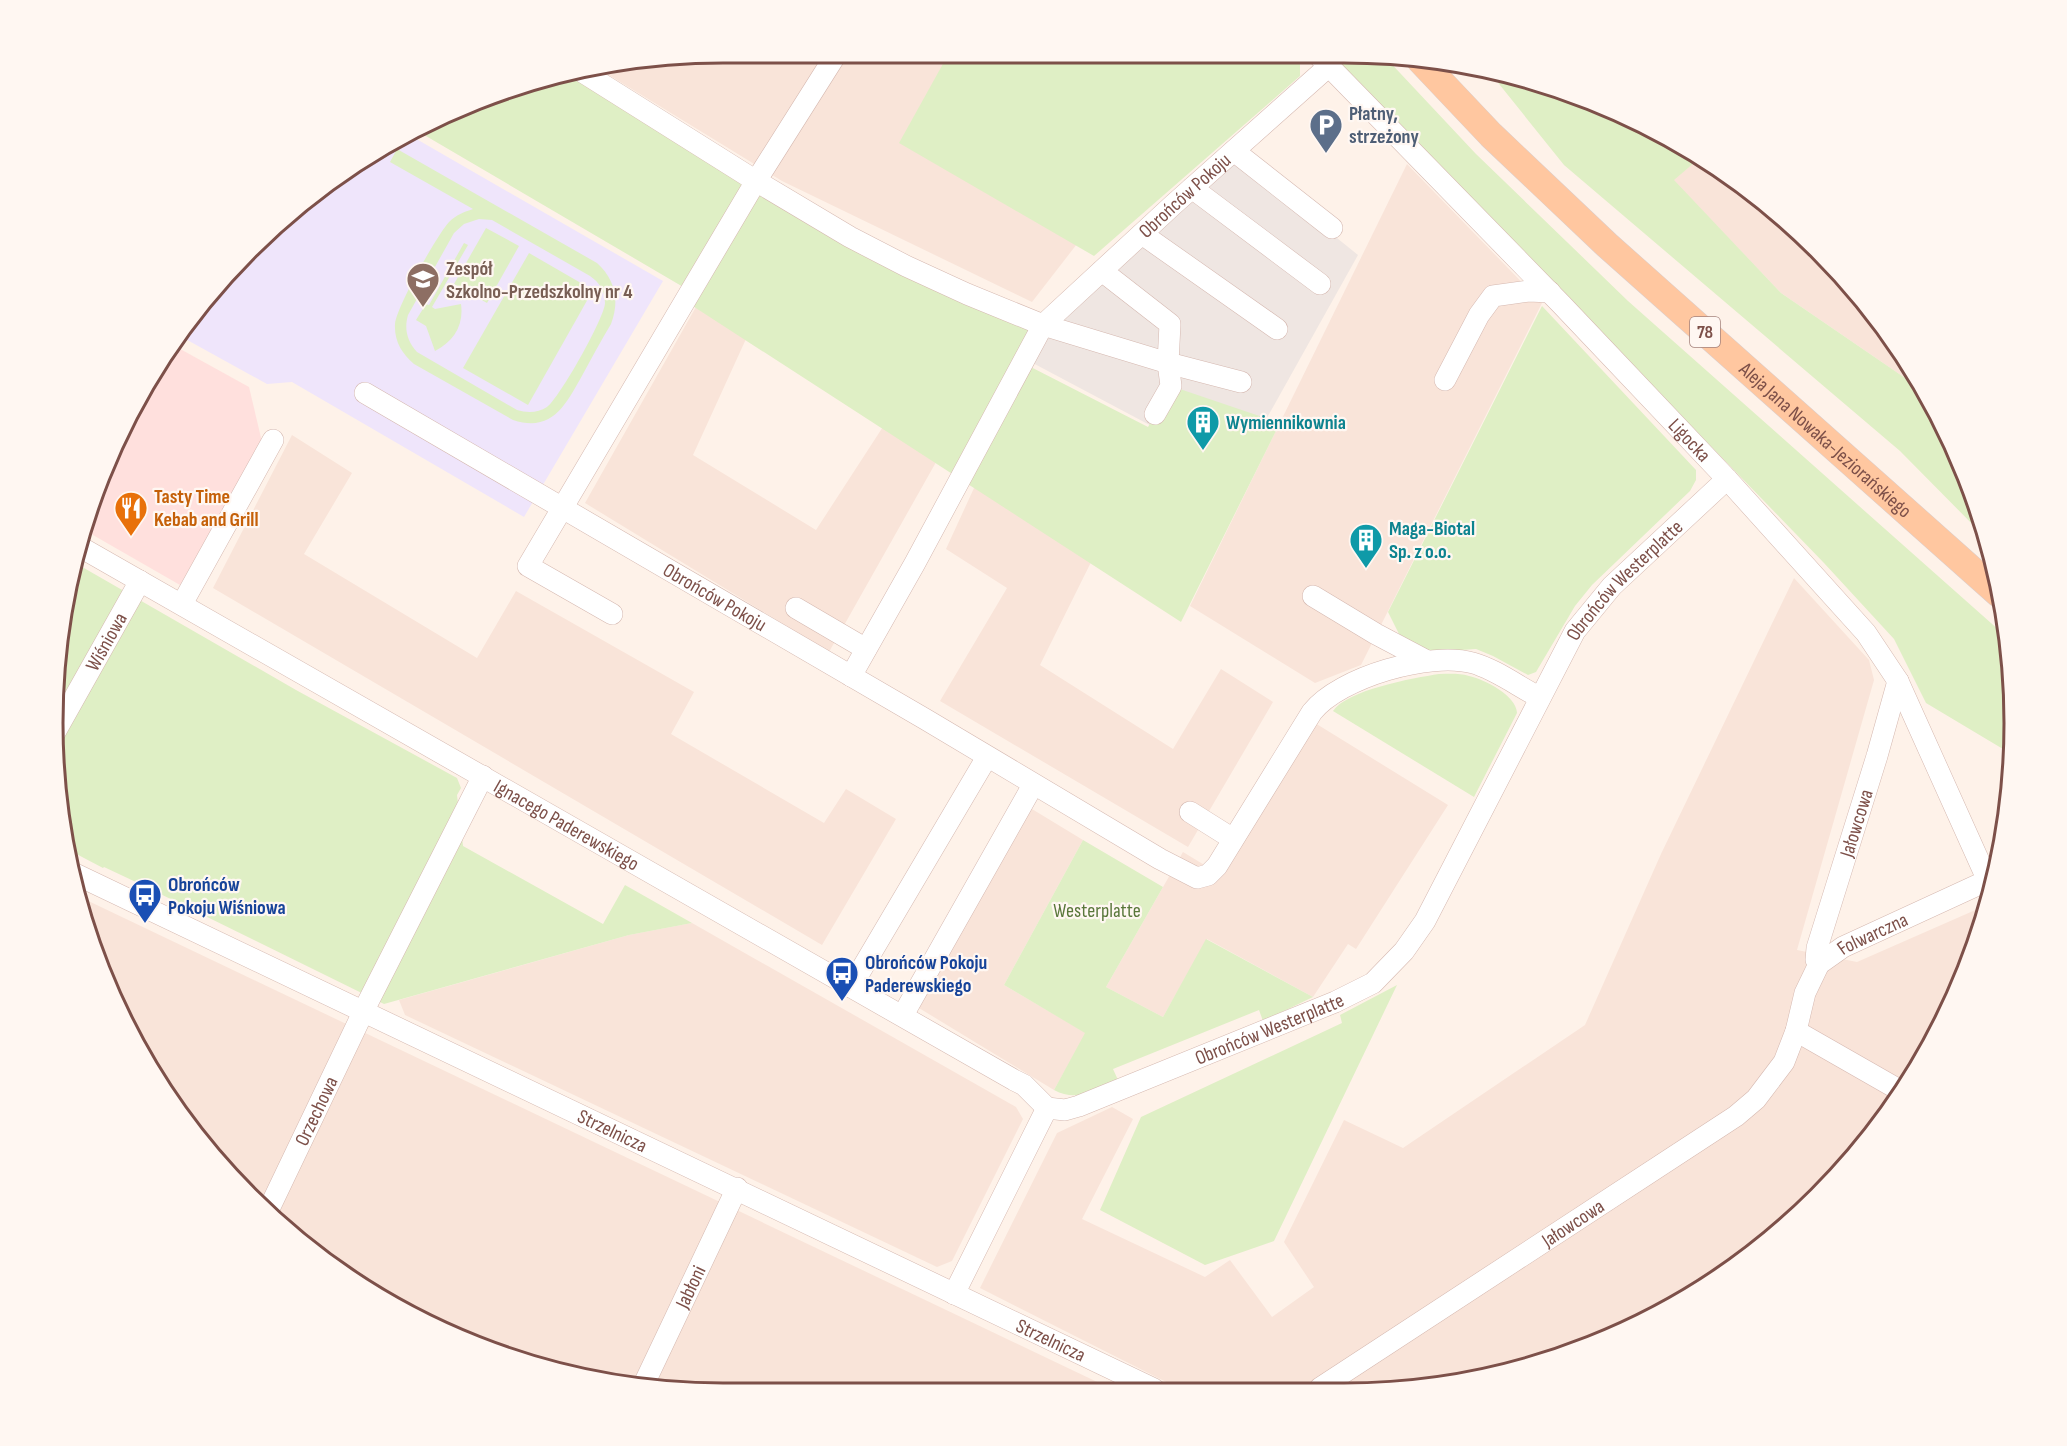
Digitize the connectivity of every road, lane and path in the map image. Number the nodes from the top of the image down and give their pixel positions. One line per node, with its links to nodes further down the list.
1 (830, 63): 7 (street)
2 (1318, 63): 6 (street, Obrońców Pokoju)
3 (1326, 63): 13 (street, Ligocka)
4 (1428, 69): 26 (main road, Aleja Jana Nowaka-Jeziorańskiego / 78)
5 (590, 77): 7 (street)
6 (1234, 151): 8 (street, Obrońców Pokoju); 9 (street)
7 (756, 181): 14 (street); 23 (street)
8 (1192, 188): 10 (street, Obrońców Pokoju); 12 (street)
9 (1332, 228)
10 (1142, 234): 11 (street, Obrońców Pokoju); 15 (street)
11 (1102, 271): 14 (street, Obrońców Pokoju); 16 (street)
12 (1320, 284)
13 (1550, 292): 17 (street); 22 (street, Ligocka)
14 (1043, 326): 16 (street); 31 (street, Obrońców Pokoju)
15 (1277, 329)
16 (1168, 363): 18 (street); 20 (street)
17 (1445, 380)
18 (1241, 382)
19 (364, 393): 23 (street, Obrońców Pokoju)
20 (1155, 414)
21 (273, 440): 28 (street)
22 (1727, 479): 34 (street, Ligocka); 35 (street, Obrońców Westerplatte)
23 (563, 508): 30 (street); 33 (street, Obrońców Pokoju)
24 (86, 550): 25 (street, Ignacego Paderewskiego)
25 (140, 581): 28 (street, Ignacego Paderewskiego); 36 (street, Wiśniowa)
26 (1989, 585)
27 (1313, 596): 32 (street)
28 (182, 604): 38 (street, Ignacego Paderewskiego)
29 (796, 608): 31 (street)
30 (612, 614)
31 (866, 649): 33 (street, Obrońców Pokoju)
32 (1427, 661): 35 (street); 41 (street)
33 (851, 676): 37 (street)
34 (1898, 681): 42 (street, Ligocka); 45 (street, Jałowcowa)
35 (1539, 697): 51 (street, Obrońców Westerplatte)
36 (63, 718)
37 (987, 757): 39 (street); 46 (street)
38 (483, 776): 46 (street, Ignacego Paderewskiego); 47 (street, Orzechowa)
39 (1033, 784): 41 (street); 48 (street)
40 (1190, 812): 41 (street)
41 (1233, 838)
42 (1987, 869)
43 (81, 877): 47 (street, Strzelnicza)
44 (1984, 882): 45 (street, Folwarczna)
45 (1819, 964): 49 (street, Folwarczna)
46 (851, 987): 48 (street, Ignacego Paderewskiego)
47 (363, 1011): 52 (street, Strzelnicza); 53 (street, Orzechowa)
48 (903, 1015): 51 (street, Ignacego Paderewskiego)
49 (1796, 1031): 50 (street); 57 (street, Jałowcowa)
50 (1895, 1087)
51 (1047, 1108): 54 (street)
52 (737, 1188): 54 (street, Strzelnicza); 55 (street, Jabłoni)
53 (271, 1204)
54 (954, 1294): 56 (street, Strzelnicza)
55 (647, 1378)
56 (1141, 1383)
57 (1328, 1383)

